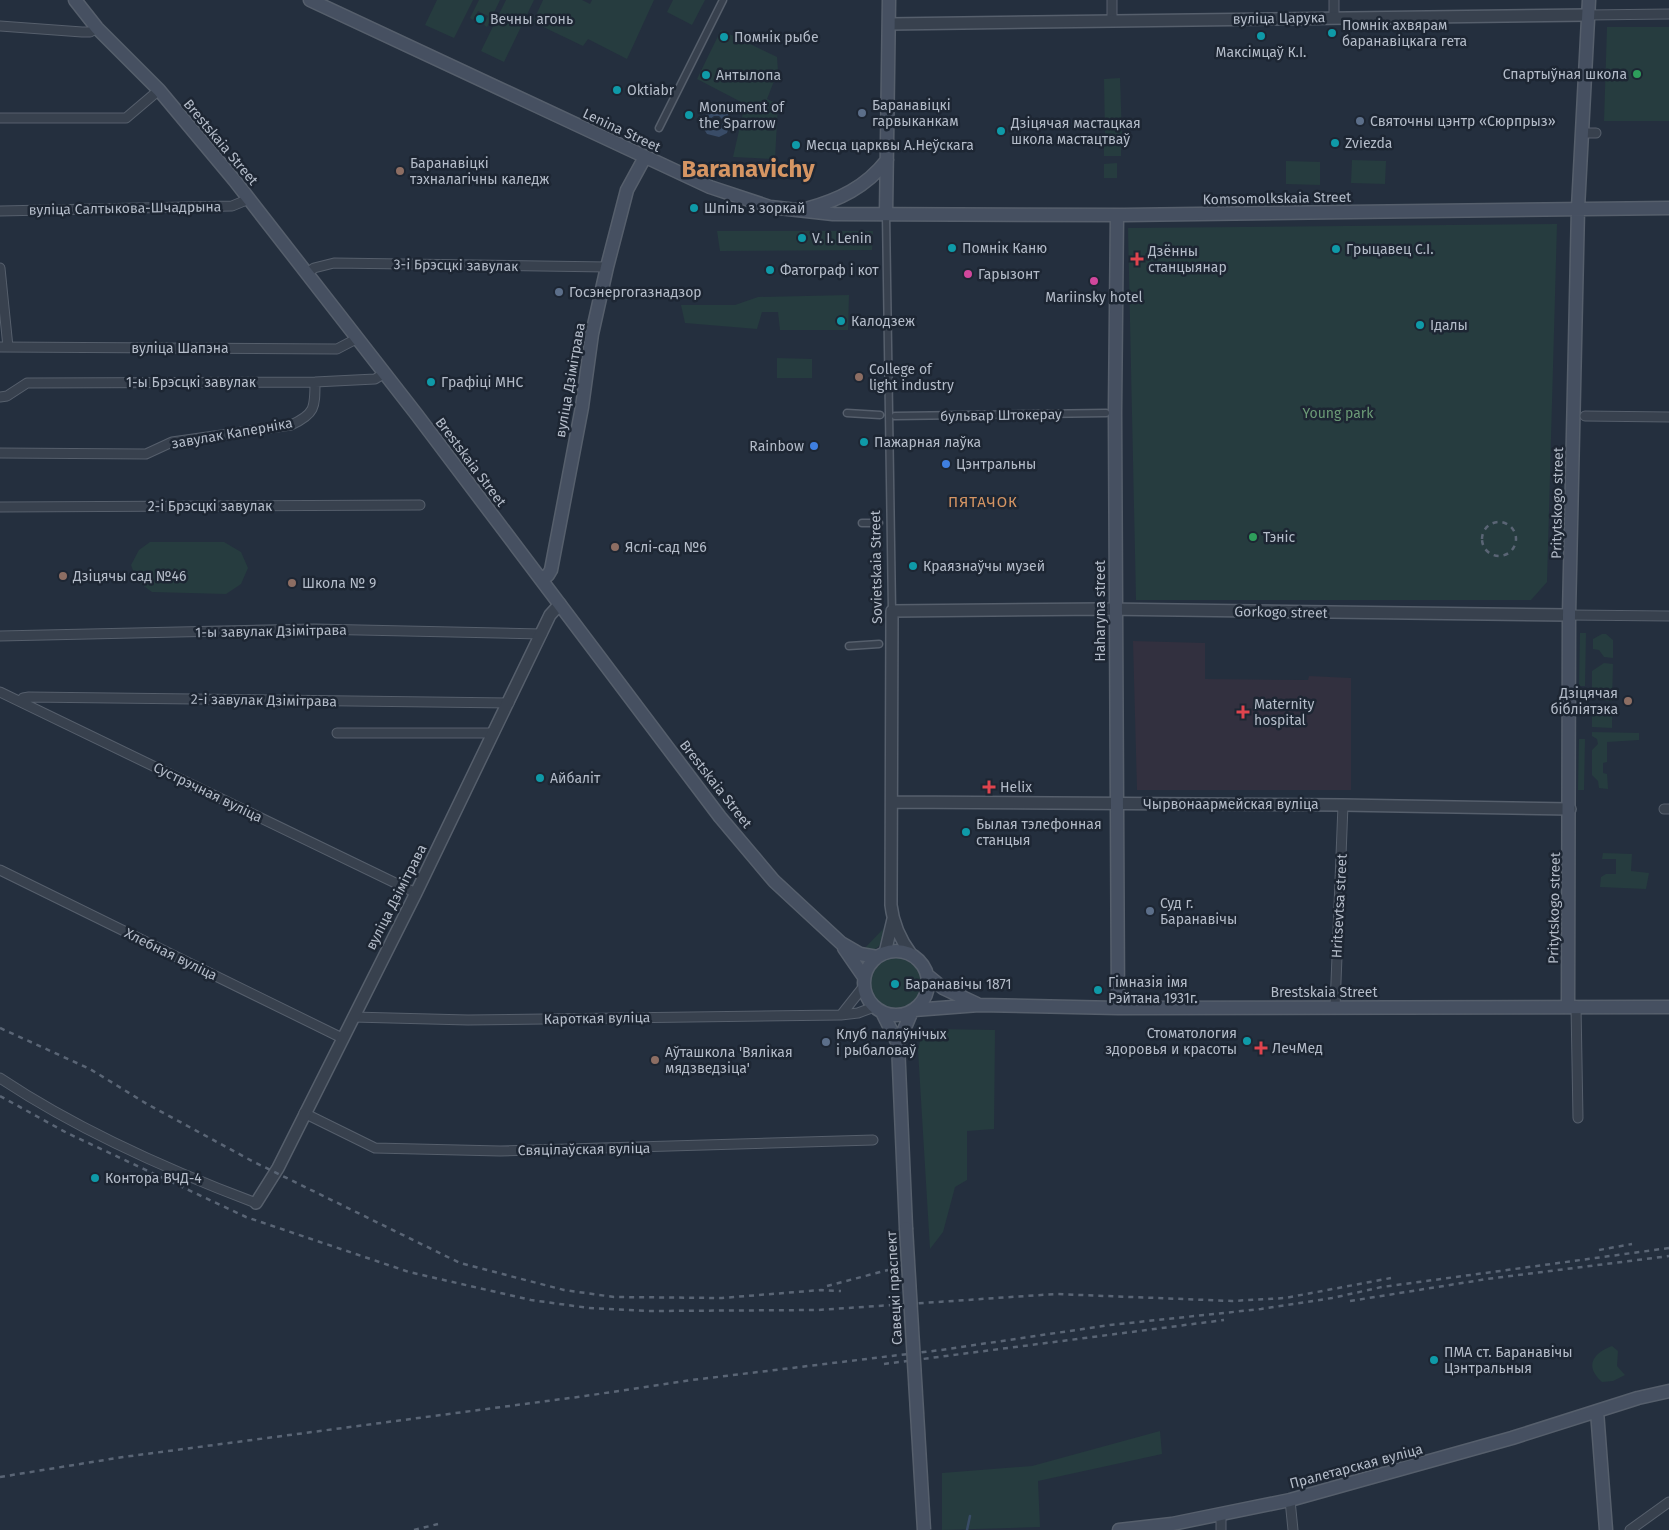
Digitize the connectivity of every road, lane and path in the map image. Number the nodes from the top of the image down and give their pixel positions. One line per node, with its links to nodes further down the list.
1 (75, 0): 14 (main road, Brestskaia Street)
2 (310, 0): 20 (main road, Lenina Street)
3 (724, 0): 17 (street)
4 (889, 0): 12 (main road)
5 (1112, 0): 11 (street)
6 (1334, 0): 10 (street)
7 (1589, 0): 9 (main road, Pritytskogo street)
8 (1669, 14): 9 (street, вуліца Царука)
9 (1588, 15): 10 (street, вуліца Царука); 18 (main road, Pritytskogo street)
10 (1334, 17): 11 (street, вуліца Царука)
11 (1112, 21): 12 (street, вуліца Царука)
12 (889, 24): 21 (main road)
13 (0, 26): 14 (street)
14 (97, 28): 15 (main road, Brestskaia Street)
15 (159, 90): 16 (street); 22 (main road, Brestskaia Street)
16 (0, 118)
17 (659, 128)
18 (1582, 133): 19 (street); 23 (main road, Pritytskogo street)
19 (1596, 133)
20 (645, 157): 26 (main road, Lenina Street); 29 (main road, вуліца Дзімітрава)
21 (887, 160): 26 (main road); 27 (main road)
22 (249, 199): 25 (street, вуліца Салтыкова-Шчадрына); 31 (main road, Brestskaia Street)
23 (1578, 208): 24 (main road, Komsomolkskaia Street); 28 (main road, Komsomolkskaia Street); 52 (main road, Pritytskogo street)
24 (1669, 208)
25 (0, 211)
26 (799, 211): 27 (main road, Lenina Street)
27 (886, 214): 28 (main road, Komsomolkskaia Street); 51 (street, Sovietskaia Street)
28 (1117, 215): 50 (main road, Haharyna street)
29 (607, 267): 31 (street, 3-і Брэсцкі завулак); 48 (main road, вуліца Дзімітрава)
30 (0, 268): 33 (street)
31 (308, 274): 32 (main road, Brestskaia Street)
32 (358, 338): 33 (street, вуліца Шапэна); 34 (main road, Brestskaia Street)
33 (4, 347)
34 (385, 373): 35 (street, 1-ы Брэсцкі завулак); 48 (main road, Brestskaia Street)
35 (315, 382): 36 (street, 1-ы Брэсцкі завулак); 43 (street, завулак Каперніка)
36 (0, 397)
37 (1106, 412): 40 (street, бульвар Штокерау)
38 (847, 413): 39 (street)
39 (880, 415)
40 (895, 416)
41 (1585, 416): 42 (street)
42 (1669, 417)
43 (0, 453)
44 (420, 505): 45 (street, 2-і Брэсцкі завулак)
45 (0, 507)
46 (862, 523): 47 (street)
47 (879, 523)
48 (541, 580): 49 (main road, Brestskaia Street)
49 (560, 604): 54 (street, вуліца Дзімітрава); 70 (main road, Brestskaia Street)
50 (1115, 610): 51 (street, Gorkogo street); 52 (street, Gorkogo street); 64 (main road, Haharyna street)
51 (892, 611): 63 (street, Sovietskaia Street)
52 (1570, 615): 53 (street, Gorkogo street); 66 (main road, Pritytskogo street)
53 (1669, 616)
54 (542, 634): 55 (street, 1-ы завулак Дзімітрава); 60 (street, вуліца Дзімітрава)
55 (0, 636)
56 (879, 644): 57 (street)
57 (849, 646)
58 (0, 692): 59 (street, Сустрэчная вуліца)
59 (21, 702): 60 (street, 2-і завулак Дзімітрава); 68 (street, Сустрэчная вуліца)
60 (509, 703): 62 (street, вуліца Дзімітрава)
61 (337, 733): 62 (street)
62 (494, 734): 68 (street, вуліца Дзімітрава)
63 (892, 802): 64 (street, Чырвонаармейская вуліца); 69 (street, Sovietskaia Street)
64 (1117, 803): 65 (street, Чырвонаармейская вуліца); 79 (main road, Haharyna street)
65 (1343, 805): 66 (street, Чырвонаармейская вуліца); 77 (street, Hritsevtsa street)
66 (1570, 809): 76 (main road, Pritytskogo street)
67 (0, 870): 84 (street, Хлебная вуліца)
68 (416, 893): 83 (street, вуліца Дзімітрава)
69 (893, 919): 71 (street, Sovietskaia Street); 72 (street, Sovietskaia Street)
70 (841, 943): 72 (main road, Brestskaia Street); 74 (main road, Brestskaia Street)
71 (911, 954): 72 (main road); 73 (main road)
72 (881, 955): 74 (main road)
73 (927, 975): 75 (main road, Brestskaia Street); 81 (main road)
74 (864, 982): 80 (main road); 82 (street)
75 (979, 1005): 79 (main road, Brestskaia Street); 81 (main road, Brestskaia Street)
76 (1572, 1006): 77 (main road, Brestskaia Street); 78 (main road, Brestskaia Street); 88 (street)
77 (1335, 1007): 79 (main road, Brestskaia Street)
78 (1669, 1007)
79 (1118, 1008)
80 (878, 1009): 81 (main road); 82 (street, Кароткая вуліца); 85 (main road, Савецкі праспект)
81 (913, 1011): 85 (main road, Савецкі праспект)
82 (840, 1015): 83 (street, Кароткая вуліца)
83 (353, 1017): 84 (street, вуліца Дзімітрава)
84 (342, 1038): 87 (street, вуліца Дзімітрава)
85 (898, 1044): 97 (main road, Савецкі праспект, bridge)
86 (0, 1078): 90 (street)
87 (304, 1113): 89 (street, Свяцілаўская вуліца); 90 (street, вуліца Дзімітрава)
88 (1578, 1118)
89 (873, 1140)
90 (256, 1203)
91 (1669, 1391): 92 (main road, Пралетарская вуліца)
92 (1597, 1411): 93 (main road, Пралетарская вуліца); 101 (main road)
93 (1290, 1500): 95 (main road, Пралетарская вуліца); 100 (street)
94 (1669, 1502): 102 (street)
95 (1221, 1516): 96 (main road, Пралетарская вуліца); 99 (street)
96 (1136, 1529): 98 (main road, Пралетарская вуліца)
97 (924, 1530)
98 (1119, 1530)
99 (1221, 1530)
100 (1293, 1530)
101 (1606, 1530)
102 (1630, 1530)

